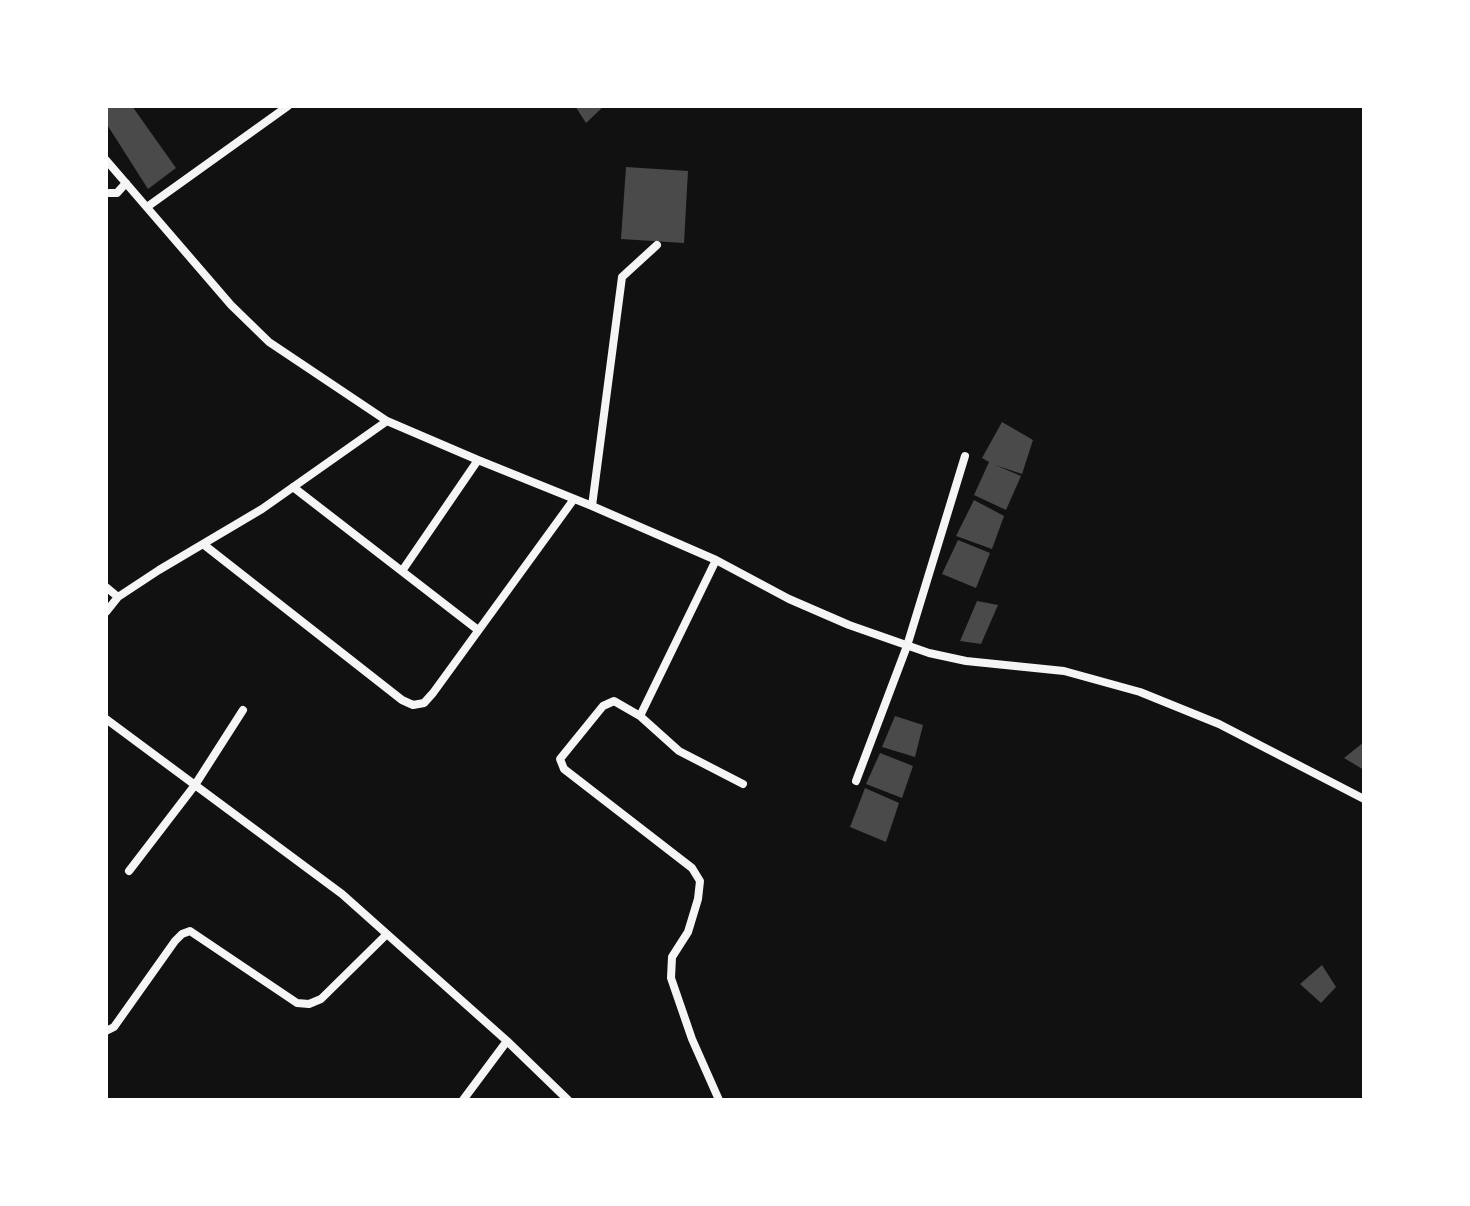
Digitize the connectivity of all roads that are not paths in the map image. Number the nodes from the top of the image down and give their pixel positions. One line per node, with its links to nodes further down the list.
1 (288, 106): 5 (street)
2 (106, 160): 3 (street)
3 (126, 183): 4 (street); 5 (street)
4 (106, 193)
5 (147, 207): 7 (street)
6 (657, 245): 12 (street)
7 (387, 421): 9 (street); 10 (street)
8 (965, 456): 20 (street)
9 (478, 460): 11 (street); 15 (street)
10 (293, 487): 13 (street); 15 (street)
11 (574, 499): 12 (street); 19 (street)
12 (592, 506): 14 (street)
13 (203, 544): 17 (street); 19 (street)
14 (716, 560): 20 (street); 22 (street)
15 (402, 571): 19 (street)
16 (106, 587): 17 (street)
17 (118, 597): 18 (street)
18 (106, 612)
19 (478, 630)
20 (907, 646): 24 (street); 27 (street)
21 (243, 710): 26 (street)
22 (640, 716): 25 (street); 34 (street)
23 (106, 719): 26 (street)
24 (856, 781)
25 (743, 784)
26 (195, 785): 28 (street); 29 (street)
27 (1364, 799)
28 (129, 871)
29 (387, 934): 30 (street); 31 (street)
30 (106, 1031)
31 (507, 1041): 32 (street); 33 (street)
32 (463, 1100)
33 (568, 1100)
34 (719, 1100)

